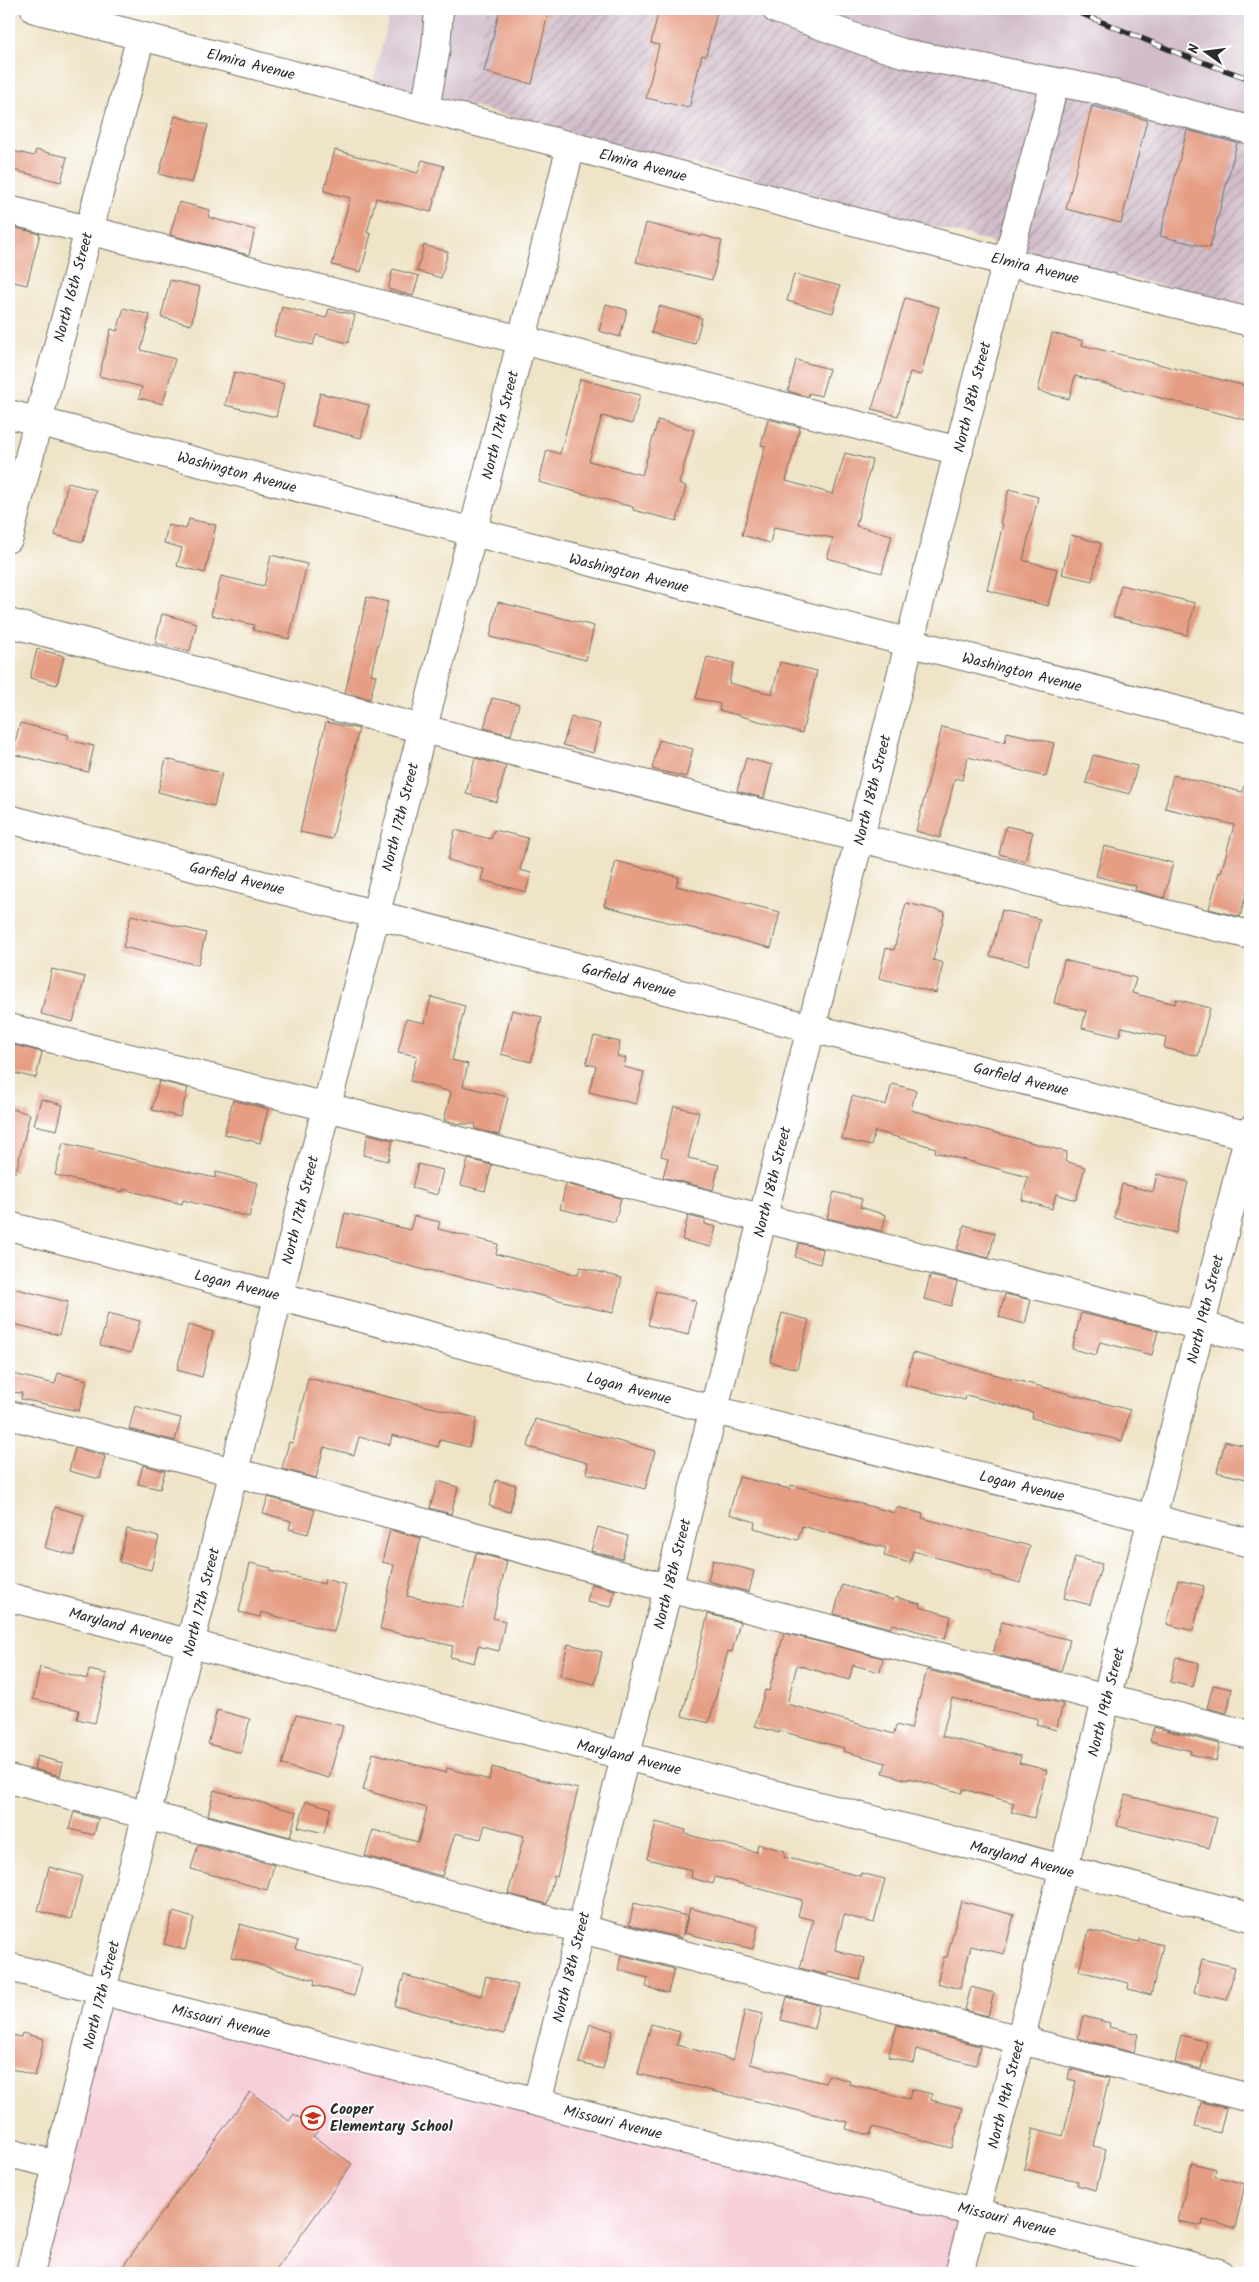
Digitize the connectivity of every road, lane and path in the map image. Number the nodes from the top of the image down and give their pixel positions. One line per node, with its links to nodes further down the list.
1 (35, 9): 4 (street, Elmira Avenue)
2 (439, 9): 6 (street)
3 (776, 9): 5 (street)
4 (141, 36): 6 (street, Elmira Avenue); 10 (street, North 16th Street)
5 (1055, 82): 7 (street); 11 (street, North 18th Street)
6 (425, 109): 8 (street, Elmira Avenue)
7 (1250, 130)
8 (571, 146): 11 (street, Elmira Avenue); 13 (street, North 17th Street)
9 (9, 210): 10 (street)
10 (89, 229): 13 (street); 15 (street, North 16th Street)
11 (1007, 262): 12 (street, Elmira Avenue); 16 (street, North 18th Street)
12 (1250, 322)
13 (522, 340): 16 (street); 17 (street, North 17th Street)
14 (9, 414): 15 (street, Washington Avenue)
15 (38, 420): 17 (street, Washington Avenue); 18 (street, North 16th Street)
16 (959, 451): 20 (street, North 18th Street)
17 (472, 533): 20 (street, Washington Avenue); 21 (street, North 17th Street)
18 (9, 538)
19 (9, 623): 21 (street)
20 (910, 644): 22 (street, Washington Avenue); 24 (street, North 18th Street)
21 (422, 729): 24 (street); 25 (street, North 17th Street)
22 (1250, 729)
23 (9, 819): 25 (street, Garfield Avenue)
24 (860, 838): 26 (street); 28 (street, North 18th Street)
25 (376, 914): 28 (street, Garfield Avenue); 29 (street, North 17th Street)
26 (1250, 935)
27 (9, 1028): 29 (street)
28 (812, 1028): 30 (street, Garfield Avenue); 31 (street, North 18th Street)
29 (327, 1107): 31 (street); 33 (street, North 17th Street)
30 (1250, 1134): 34 (street, North 19th Street)
31 (763, 1218): 34 (street); 36 (street, North 18th Street)
32 (9, 1226): 33 (street, Logan Avenue)
33 (278, 1296): 36 (street, Logan Avenue); 38 (street, North 17th Street)
34 (1201, 1326): 35 (street); 39 (street, North 19th Street)
35 (1250, 1338)
36 (714, 1410): 39 (street, Logan Avenue); 41 (street, North 18th Street)
37 (9, 1416): 38 (street)
38 (234, 1472): 41 (street); 43 (street, North 17th Street)
39 (1152, 1518): 40 (street, Logan Avenue); 44 (street, North 19th Street)
40 (1250, 1543)
41 (668, 1588): 44 (street); 46 (street, North 18th Street)
42 (9, 1597): 43 (street, Maryland Avenue)
43 (190, 1644): 46 (street, Maryland Avenue); 48 (street, North 17th Street)
44 (1107, 1697): 45 (street); 49 (street, North 19th Street)
45 (1250, 1735)
46 (625, 1756): 49 (street, Maryland Avenue); 51 (street, North 18th Street)
47 (9, 1779): 48 (street)
48 (147, 1815): 51 (street); 53 (street, North 17th Street)
49 (1063, 1870): 50 (street, Maryland Avenue); 54 (street, North 19th Street)
50 (1250, 1917)
51 (581, 1929): 54 (street); 56 (street, North 18th Street)
52 (9, 1967): 53 (street, Missouri Avenue)
53 (102, 1991): 56 (street, Missouri Avenue); 58 (street, North 17th Street)
54 (1020, 2040): 55 (street); 59 (street, North 19th Street)
55 (1250, 2098)
56 (537, 2102): 59 (street, Missouri Avenue)
57 (9, 2153): 58 (street)
58 (58, 2165): 60 (street, North 17th Street)
59 (976, 2211): 61 (street, North 19th Street); 62 (street, Missouri Avenue)
60 (30, 2273)
61 (959, 2273)
62 (1219, 2273)

